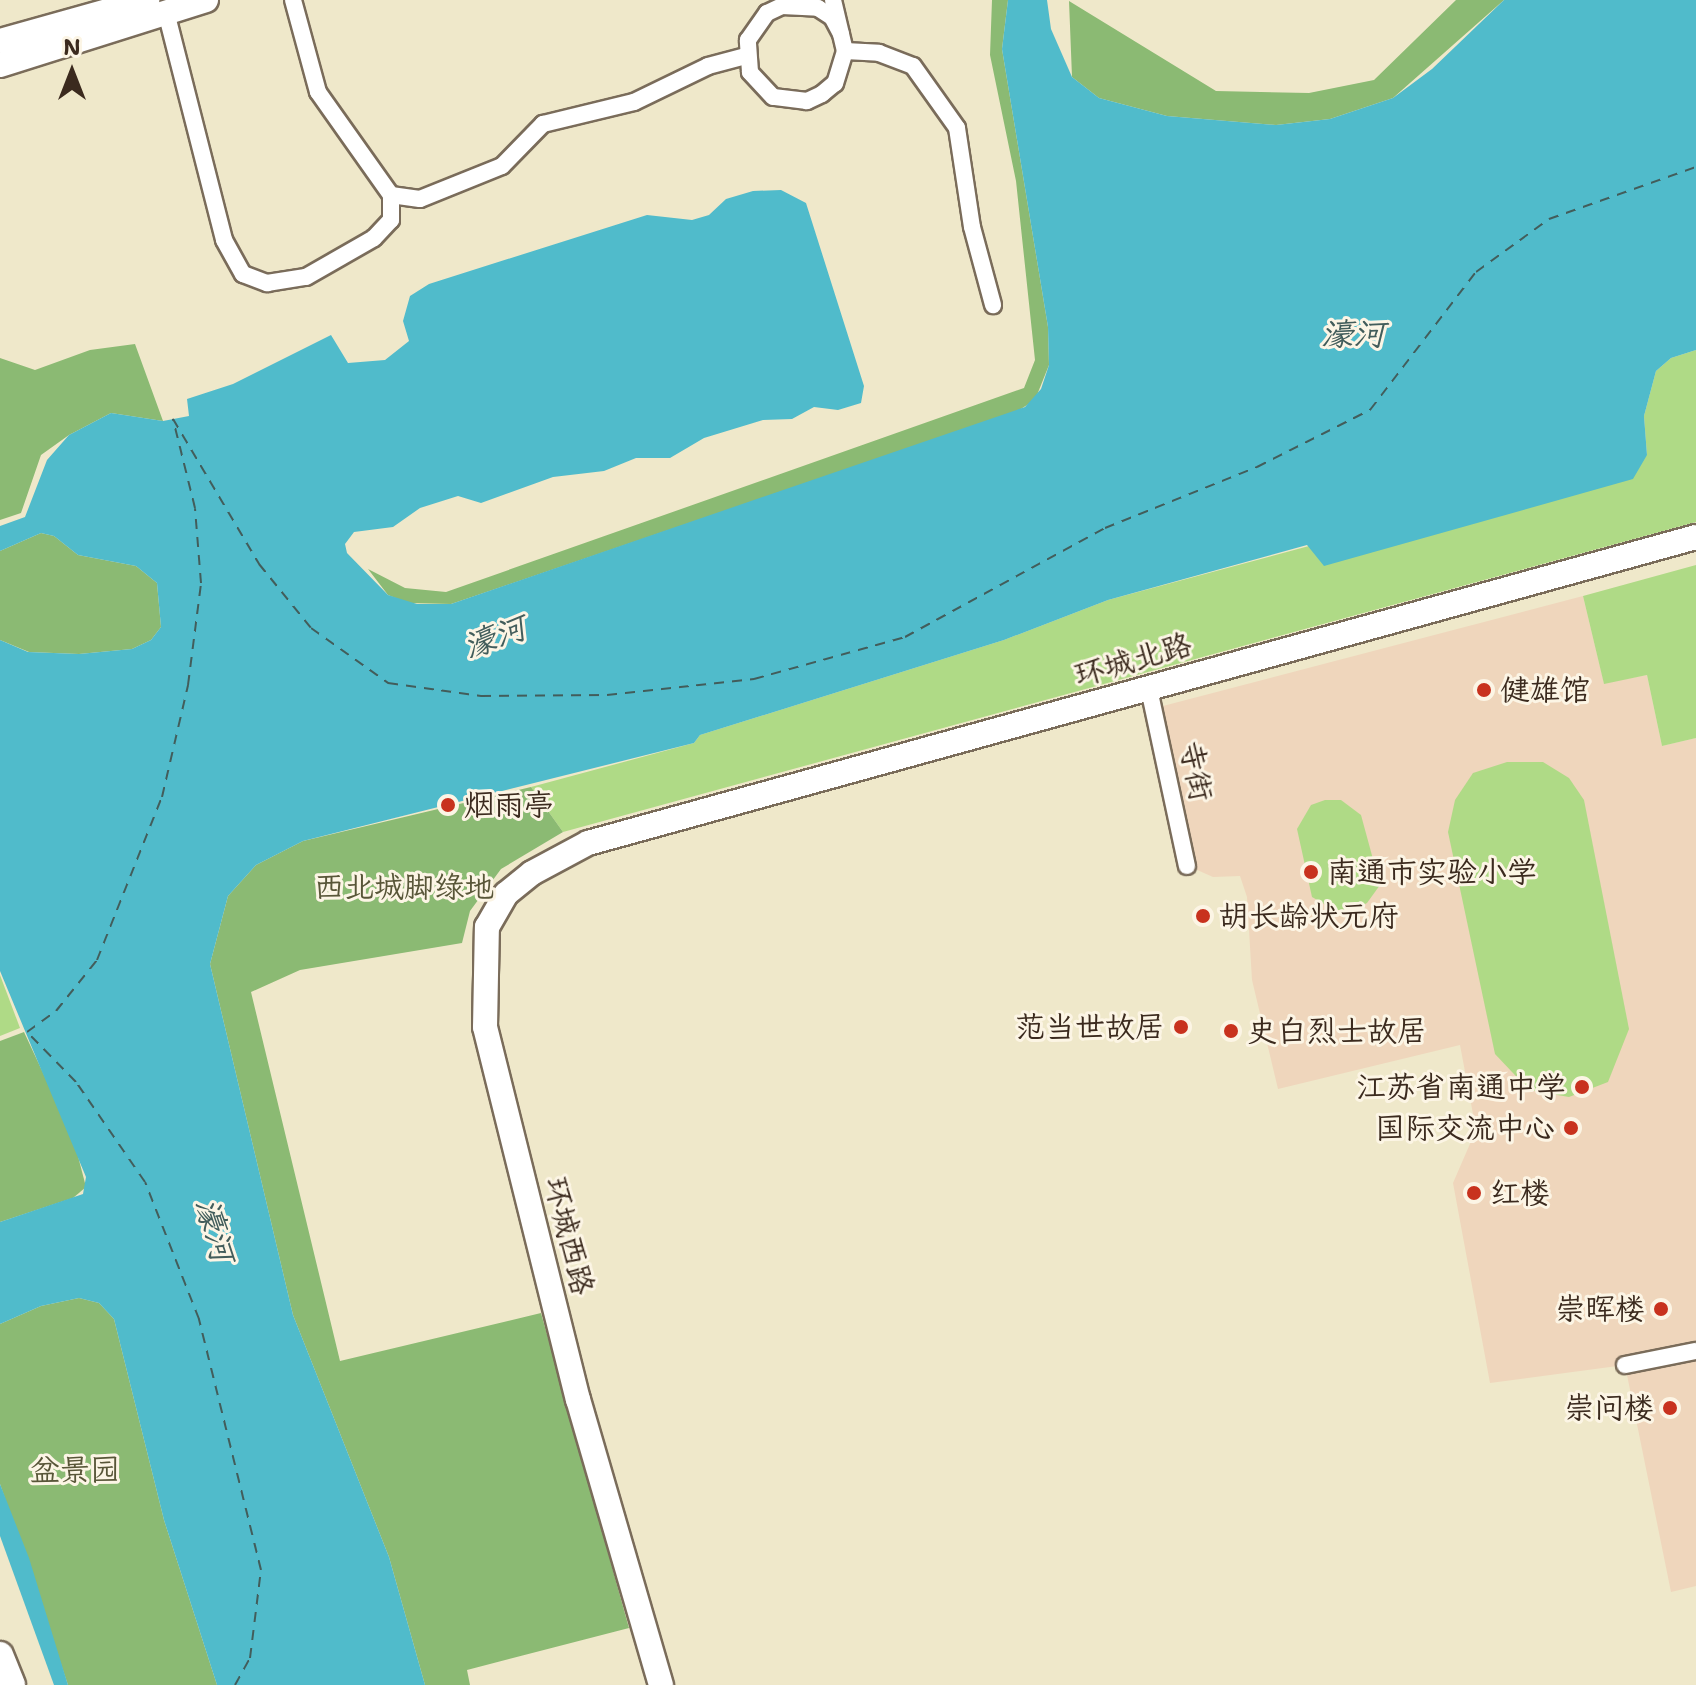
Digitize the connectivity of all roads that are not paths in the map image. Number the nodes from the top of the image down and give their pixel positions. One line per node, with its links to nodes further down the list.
1 (206, 0): 5 (street)
2 (293, 0): 10 (street)
3 (833, 0): 7 (street)
4 (781, 3): 7 (street); 8 (street)
5 (145, 7): 6 (street); 9 (street); 10 (street)
6 (0, 41)
7 (843, 42): 8 (street); 11 (street)
8 (746, 56): 10 (street)
9 (0, 65)
10 (391, 195)
11 (993, 305)
12 (1696, 537): 13 (street, 环城北路)
13 (1149, 689): 14 (street, 环城北路); 15 (street, 寺街)
14 (588, 843): 20 (street, 环城西路)
15 (1187, 866)
16 (1696, 1351): 17 (street)
17 (1625, 1365)
18 (0, 1655): 19 (main road)
19 (12, 1685)
20 (661, 1685)

